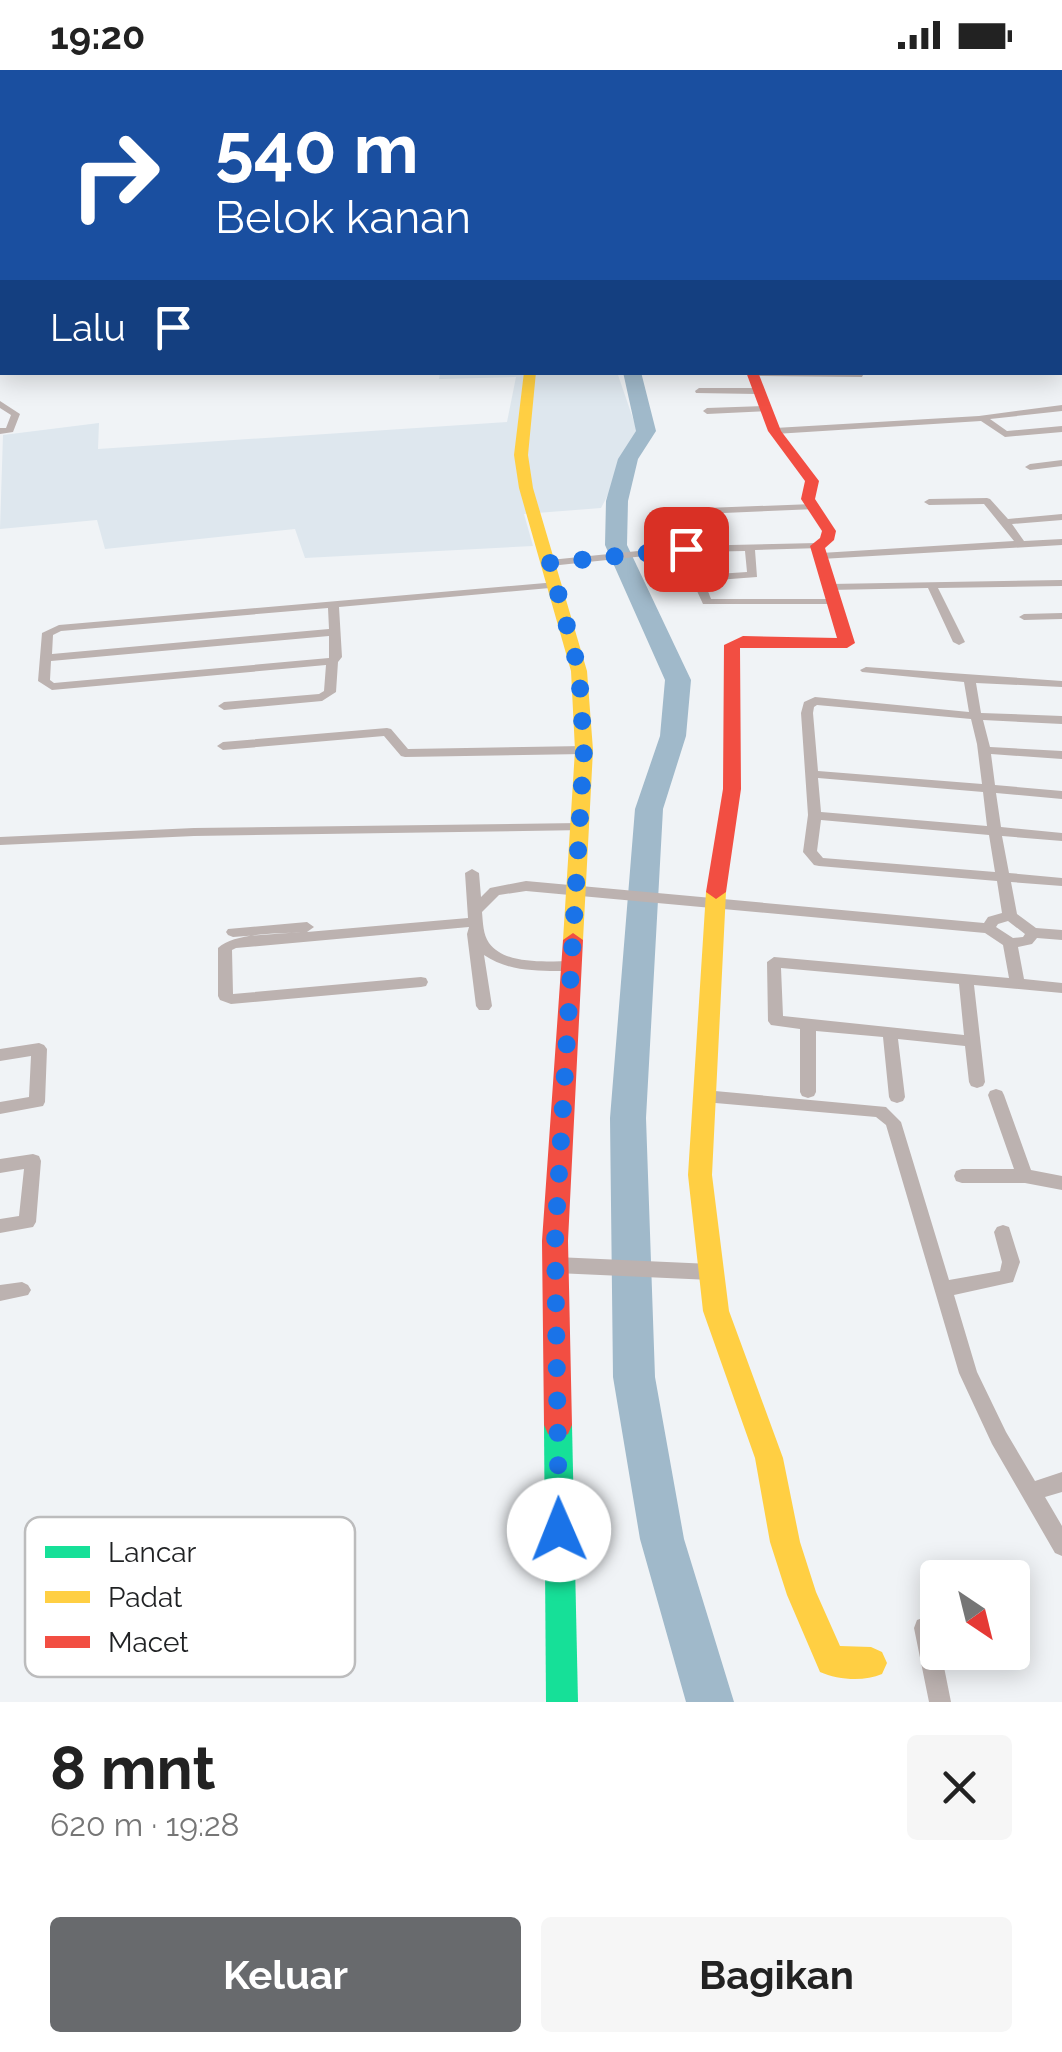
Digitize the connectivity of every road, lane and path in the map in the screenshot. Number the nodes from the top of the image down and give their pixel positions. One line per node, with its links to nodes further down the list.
1 (530, 375): 24 (main road)
2 (859, 375): 3 (street)
3 (756, 387): 4 (street); 7 (street); 10 (main road)
4 (699, 391)
5 (0, 404): 11 (street)
6 (1062, 408): 8 (street)
7 (706, 411)
8 (982, 418): 9 (street); 10 (street)
9 (1062, 430)
10 (775, 431): 15 (main road)
11 (0, 432)
12 (1062, 464): 13 (street)
13 (1030, 467)
14 (929, 502): 18 (street)
15 (813, 508): 16 (street); 23 (main road)
16 (654, 513)
17 (1062, 517): 18 (street)
18 (1005, 522): 20 (street)
19 (1062, 542): 20 (street)
20 (1021, 544): 23 (street)
21 (750, 548): 22 (street); 23 (street); 25 (street)
22 (686, 549): 24 (street); 25 (street)
23 (819, 551): 29 (main road)
24 (550, 563): 27 (main road)
25 (696, 578): 29 (street)
26 (1062, 583): 28 (street)
27 (557, 585): 30 (street); 44 (main road)
28 (932, 586): 29 (street); 34 (street)
29 (833, 595): 59 (main road)
30 (333, 604): 33 (street); 35 (street)
31 (1062, 616): 32 (street)
32 (1024, 618)
33 (335, 632): 35 (street); 36 (street)
34 (960, 642)
35 (46, 658): 36 (street)
36 (332, 662): 40 (street)
37 (866, 670): 38 (street)
38 (970, 679): 39 (street); 41 (street)
39 (1062, 684)
40 (224, 706)
41 (976, 716): 42 (street); 45 (street); 47 (street)
42 (1062, 720)
43 (222, 746): 44 (street)
44 (584, 750): 51 (main road)
45 (984, 750): 46 (street); 48 (street)
46 (1062, 755)
47 (814, 774): 48 (street); 50 (street)
48 (991, 790): 49 (street); 52 (street)
49 (1062, 795)
50 (815, 815): 52 (street); 56 (street)
51 (580, 827): 54 (street); 58 (main road)
52 (995, 832): 53 (street); 56 (street)
53 (1062, 837)
54 (0, 841)
55 (472, 874): 61 (street)
56 (1003, 878): 57 (street); 60 (street)
57 (1062, 882)
58 (577, 887): 59 (street); 61 (street); 67 (main road)
59 (714, 901): 62 (street); 80 (main road)
60 (1010, 916): 62 (street); 64 (street)
61 (474, 920): 63 (street); 67 (street); 69 (street); 72 (street)
62 (988, 928): 66 (street)
63 (233, 932)
64 (1033, 933): 65 (street); 66 (street)
65 (1062, 935)
66 (1010, 943): 70 (street)
67 (573, 966): 89 (main road)
68 (966, 980): 70 (street); 73 (street); 75 (street)
69 (421, 982)
70 (1017, 984): 71 (street)
71 (1062, 988)
72 (484, 1006)
73 (808, 1024): 74 (street); 78 (street)
74 (890, 1032): 75 (street); 81 (street)
75 (972, 1041): 77 (street)
76 (0, 1055): 82 (street)
77 (977, 1082)
78 (808, 1092)
79 (996, 1095): 85 (street)
80 (704, 1096): 90 (main road); 91 (street)
81 (896, 1097)
82 (0, 1108)
83 (0, 1166): 87 (street)
84 (962, 1176): 85 (street)
85 (1025, 1176): 86 (street)
86 (1062, 1183)
87 (0, 1226)
88 (1003, 1232): 91 (street)
89 (556, 1266): 90 (street); 99 (main road)
90 (711, 1272): 97 (main road)
91 (942, 1289): 95 (street)
92 (22, 1290): 93 (street)
93 (0, 1293)
94 (1062, 1482): 95 (street)
95 (1031, 1492): 96 (street)
96 (1062, 1546)
97 (872, 1663)
98 (934, 1670): 100 (street)
99 (562, 1702)
100 (940, 1702)

